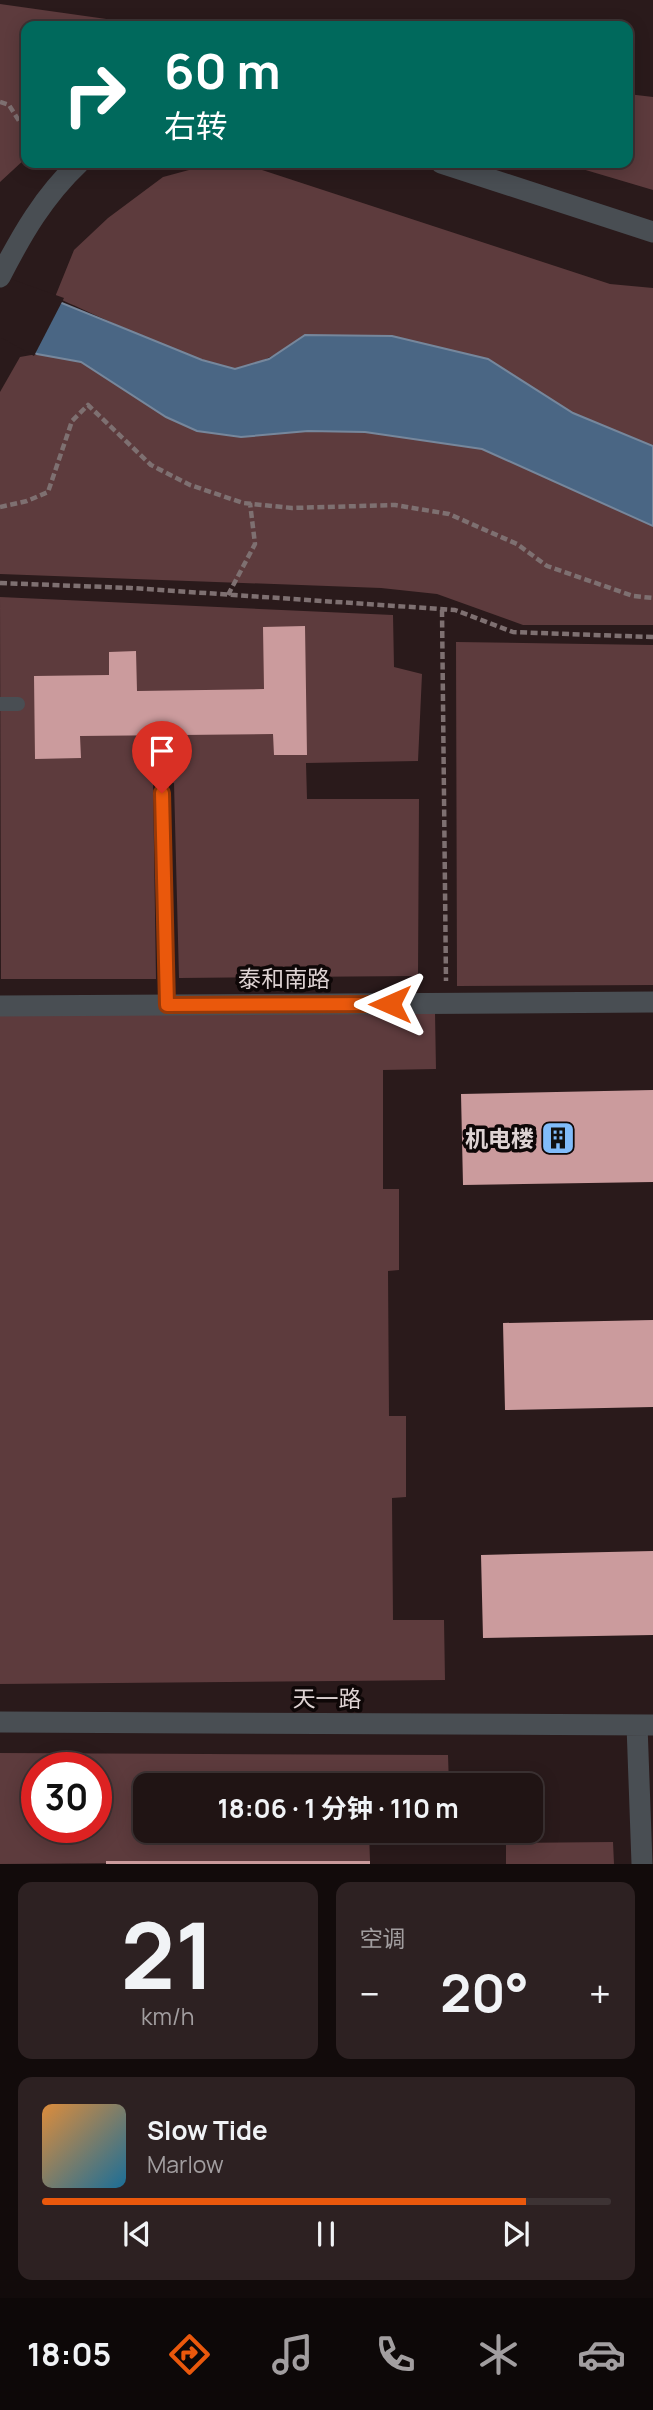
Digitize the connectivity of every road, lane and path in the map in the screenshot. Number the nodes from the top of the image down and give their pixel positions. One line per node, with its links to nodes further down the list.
1 (0, 102): 2 (path)
2 (21, 124)
3 (74, 168): 6 (street)
4 (456, 168): 5 (street)
5 (653, 232)
6 (0, 277)
7 (250, 503): 8 (path); 10 (path); 11 (path)
8 (0, 507)
9 (0, 583): 10 (path)
10 (228, 595): 12 (path)
11 (653, 598)
12 (442, 610): 13 (path); 18 (path)
13 (653, 637)
14 (0, 704): 15 (lane)
15 (18, 704)
16 (162, 793): 19 (lane)
17 (653, 1002): 18 (street, 泰和南路)
18 (446, 1003): 19 (street, 泰和南路)
19 (167, 1005): 20 (street, 泰和南路)
20 (0, 1006)
21 (0, 1722): 22 (street, 天一路)
22 (645, 1725): 23 (street)
23 (647, 1830): 24 (street)
24 (642, 1864)

